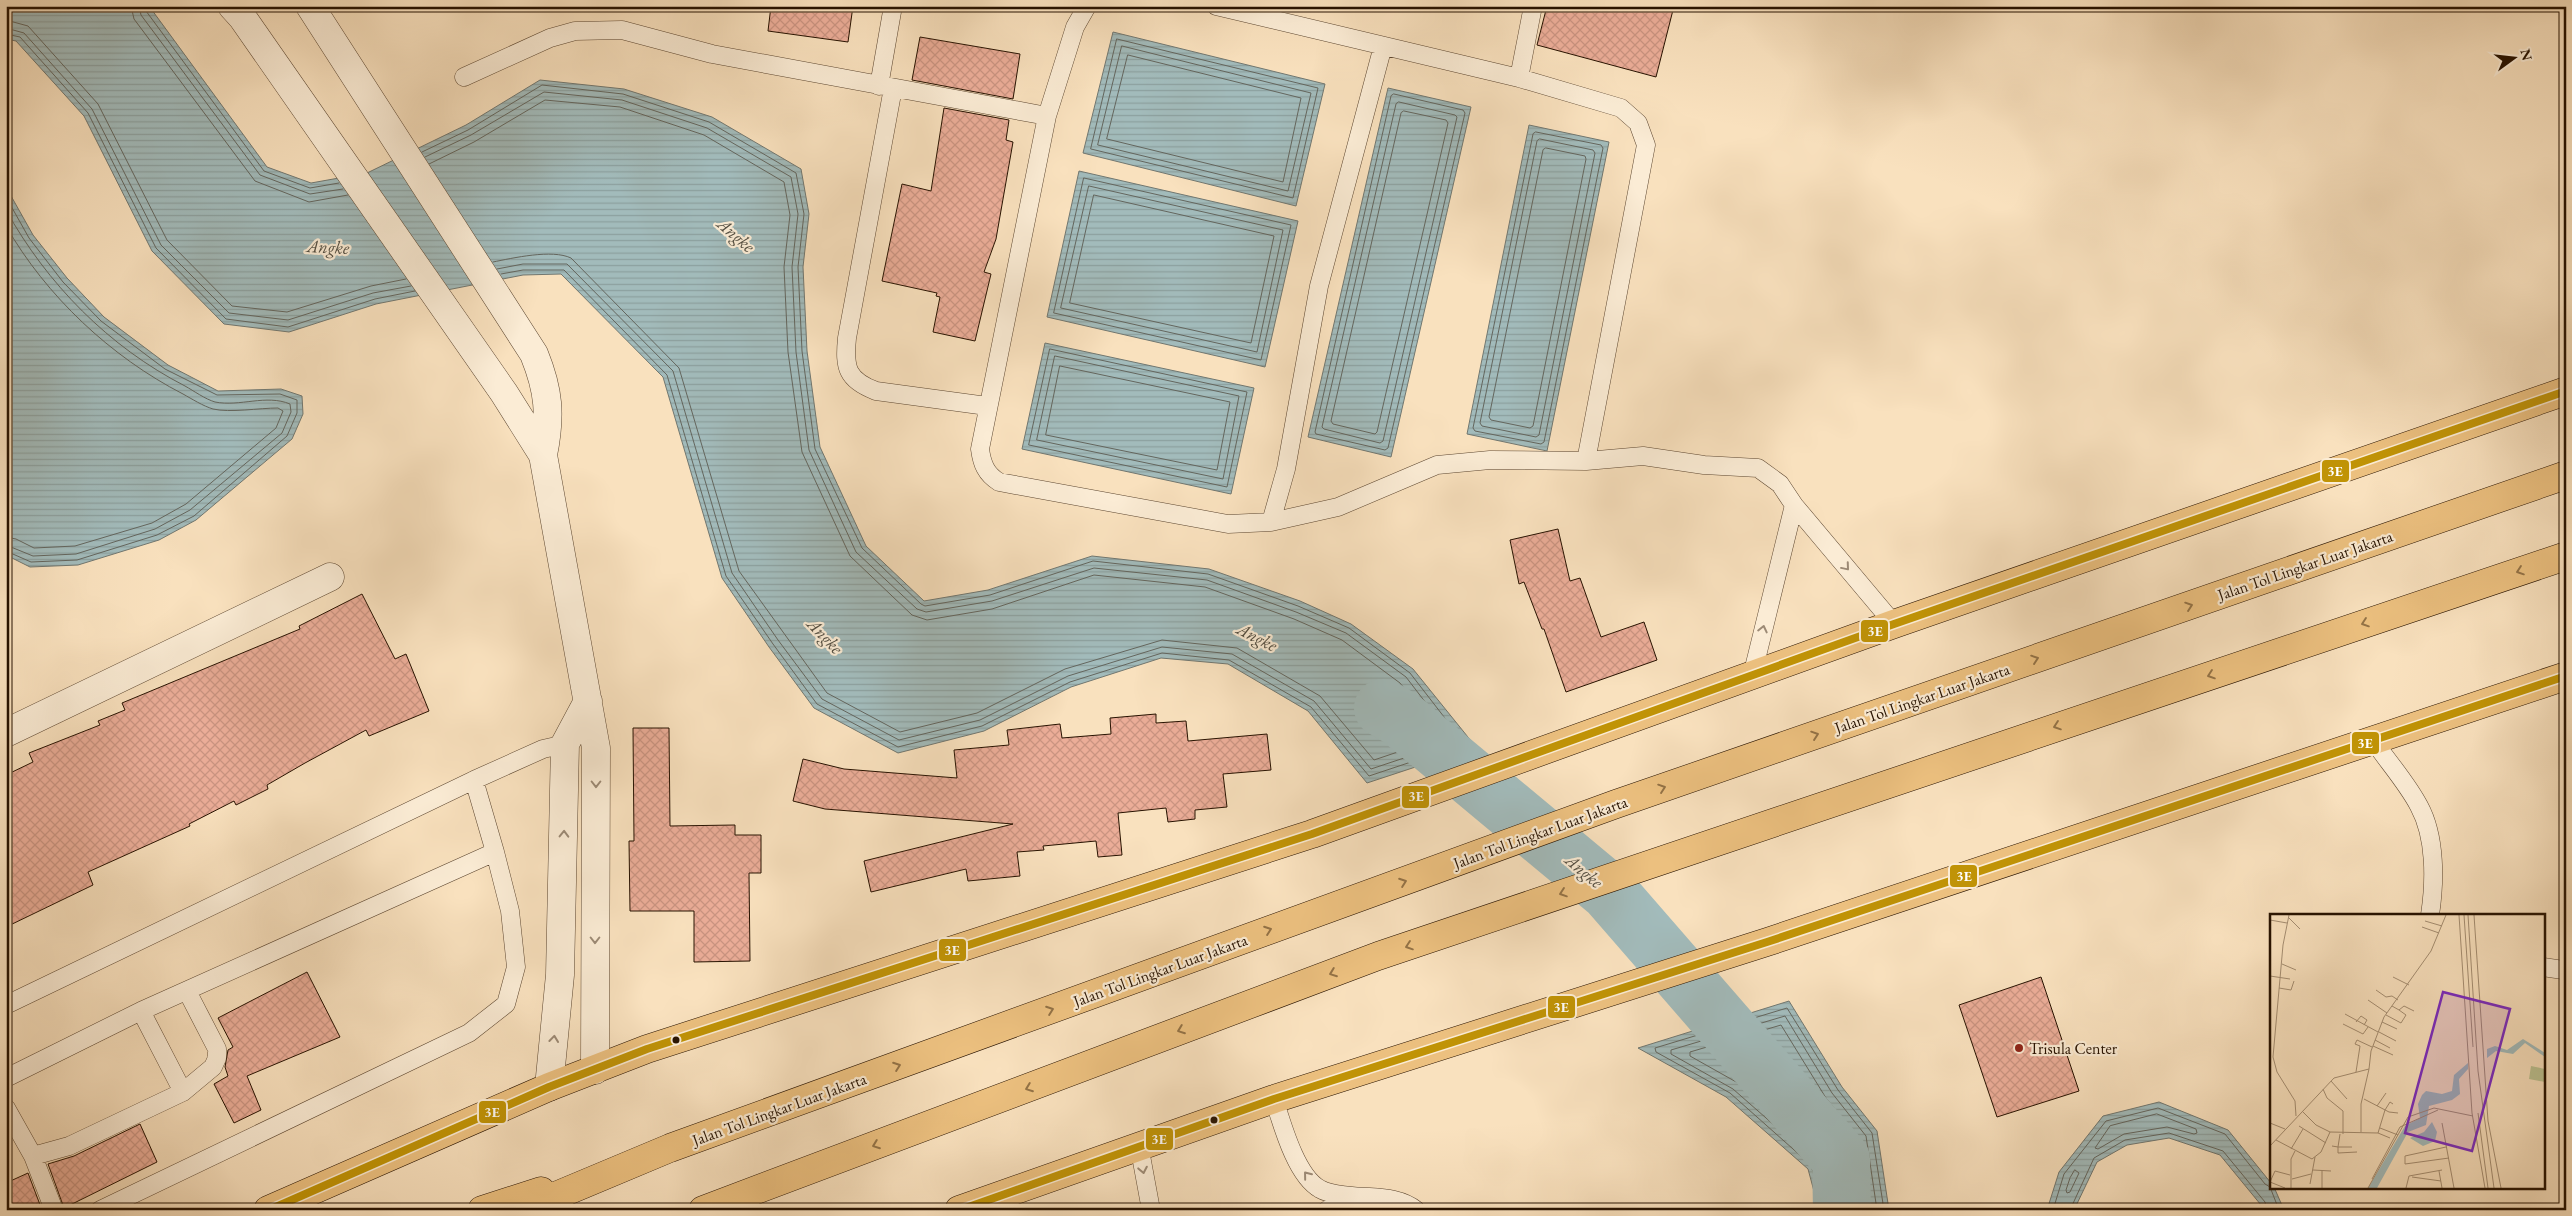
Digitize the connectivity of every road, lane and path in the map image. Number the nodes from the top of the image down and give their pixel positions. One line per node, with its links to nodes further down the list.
1 (232, 6): 14 (street)
2 (310, 6): 14 (street)
3 (893, 6): 10 (lane)
4 (1087, 6): 11 (lane)
5 (1216, 6): 7 (lane)
6 (1533, 6): 9 (lane)
7 (1383, 46): 9 (lane); 18 (lane)
8 (464, 77): 10 (lane)
9 (1518, 78): 15 (lane)
10 (886, 87): 11 (lane); 13 (lane)
11 (1047, 116): 13 (lane)
12 (2566, 391): 21 (main road)
13 (987, 406): 18 (lane)
14 (543, 455): 24 (street)
15 (1586, 461): 17 (lane); 18 (lane)
16 (2566, 475): 44 (main road, Jalan Tol Lingkar Luar Jakarta, one-way to 16)
17 (1794, 505): 21 (lane, one-way to 21); 22 (lane, one-way to 17)
18 (1271, 522)
19 (2566, 556): 52 (main road, one-way to 52)
20 (330, 577): 25 (street)
21 (1894, 624): 22 (main road)
22 (1752, 676): 37 (main road)
23 (2566, 676): 26 (main road)
24 (588, 701): 27 (street); 28 (street)
25 (6, 733)
26 (2373, 740): 31 (lane); 41 (main road)
27 (565, 744): 28 (street); 29 (lane); 39 (street, one-way to 27)
28 (596, 748): 37 (street, one-way to 37)
29 (474, 780): 30 (lane); 35 (lane)
30 (495, 852): 34 (lane); 48 (lane)
31 (2430, 914)
32 (2544, 967): 33 (lane)
33 (2563, 970)
34 (187, 991): 36 (lane); 40 (lane)
35 (6, 1005)
36 (141, 1012): 38 (lane); 40 (lane)
37 (595, 1070): 39 (main road)
38 (6, 1078)
39 (549, 1088): 49 (main road)
40 (183, 1092): 45 (lane)
41 (1274, 1099): 43 (main road); 46 (lane, one-way to 41)
42 (6, 1108): 45 (lane)
43 (1139, 1144): 53 (main road); 54 (lane, one-way to 54)
44 (670, 1148): 50 (main road); 51 (main road, Jalan Tol Lingkar Luar Jakarta)
45 (33, 1156): 47 (lane)
46 (1355, 1197): 55 (lane); 56 (lane)
47 (54, 1210)
48 (100, 1210)
49 (268, 1210)
50 (482, 1210)
51 (522, 1210)
52 (703, 1210)
53 (959, 1210)
54 (1151, 1210)
55 (1327, 1210)
56 (1416, 1210)

